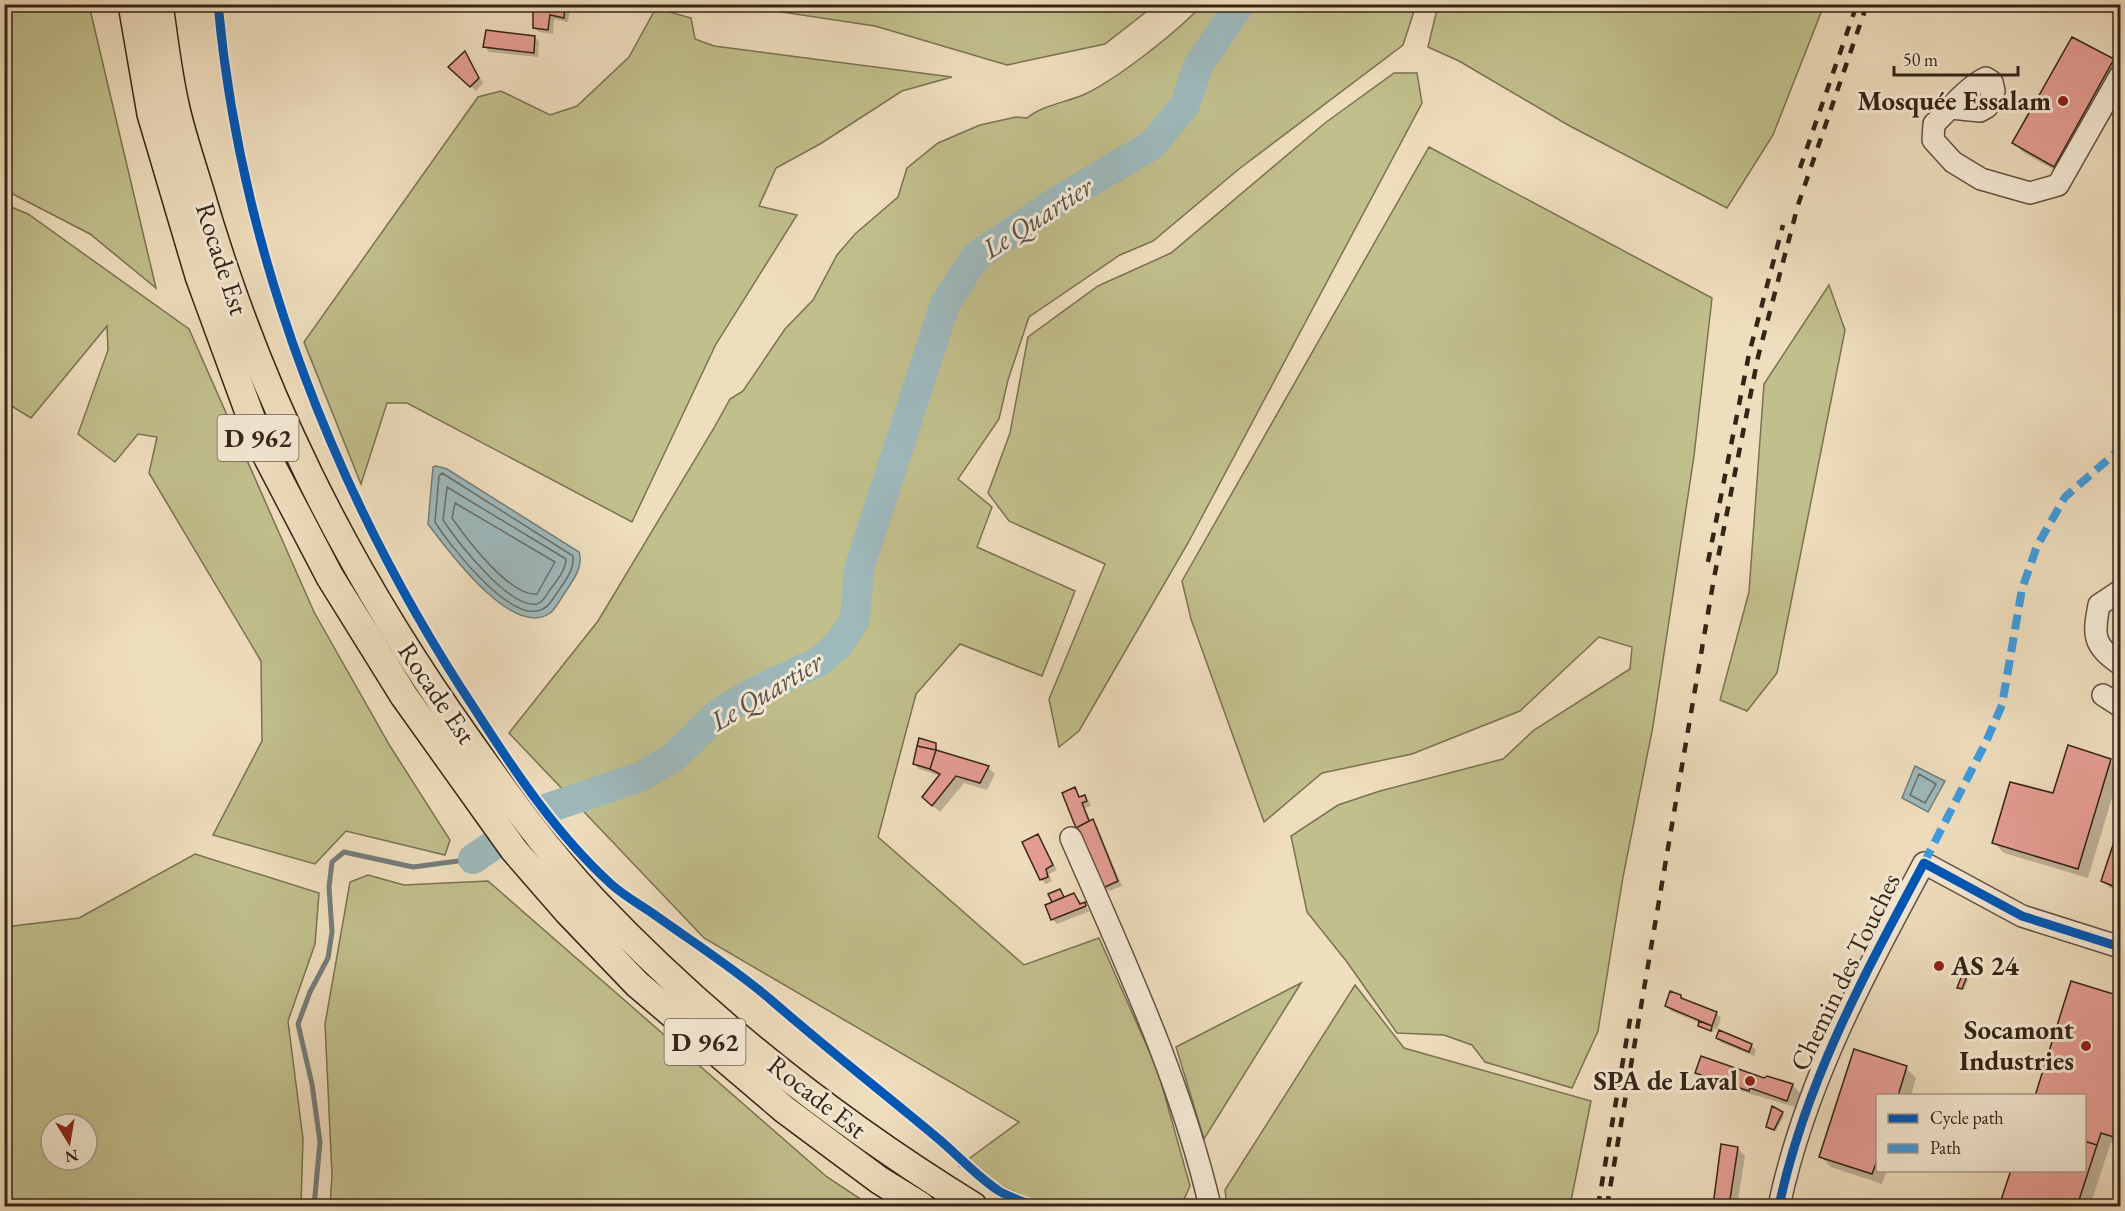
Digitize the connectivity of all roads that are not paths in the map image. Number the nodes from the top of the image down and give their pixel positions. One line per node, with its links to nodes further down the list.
1 (132, 4): 9 (main road, Rocade Est / D 962)
2 (159, 4): 10 (main road, Rocade Est / D 962)
3 (2121, 76): 4 (street)
4 (1951, 108)
5 (2121, 591): 6 (street)
6 (2121, 664)
7 (1071, 838): 11 (street)
8 (2121, 947): 12 (street, Chemin des Touches)
9 (921, 1206)
10 (973, 1206)
11 (1210, 1206)
12 (1779, 1206)

